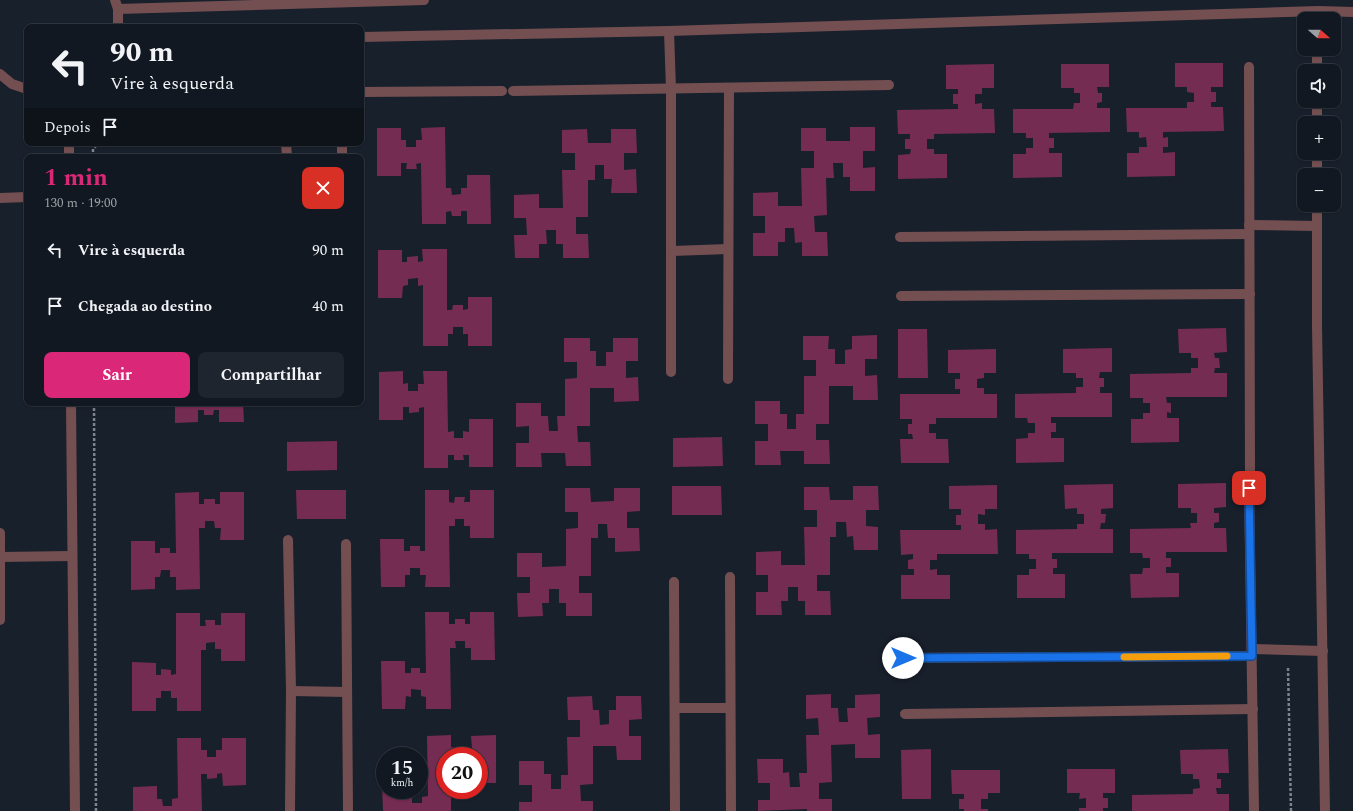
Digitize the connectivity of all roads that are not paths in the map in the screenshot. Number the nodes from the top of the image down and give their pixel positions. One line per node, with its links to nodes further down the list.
1 (424, 0): 2 (street)
2 (116, 5): 4 (street)
3 (1297, 16): 5 (street)
4 (118, 24)
5 (669, 31): 6 (street); 12 (street)
6 (364, 36)
7 (1249, 67): 20 (street)
8 (0, 74): 10 (street)
9 (889, 85): 11 (street)
10 (24, 88)
11 (729, 89): 12 (street); 22 (street)
12 (671, 90): 14 (street); 23 (street)
13 (502, 91): 15 (street)
14 (513, 91)
15 (364, 92)
16 (24, 197): 17 (street)
17 (0, 198)
18 (1317, 212): 19 (street)
19 (1317, 226): 20 (street); 39 (street)
20 (1249, 229): 21 (street); 24 (street)
21 (900, 237)
22 (728, 248): 23 (street); 27 (street)
23 (672, 251): 26 (street)
24 (1250, 294): 25 (street); 29 (street)
25 (902, 296)
26 (671, 372)
27 (728, 379)
28 (71, 406): 34 (street)
29 (1250, 474)
30 (1249, 488): 40 (street)
31 (0, 533): 35 (street)
32 (288, 540): 42 (street)
33 (346, 544): 43 (street)
34 (72, 556): 35 (street); 48 (street)
35 (0, 557): 38 (street)
36 (730, 577): 45 (street)
37 (674, 582): 44 (street)
38 (0, 620)
39 (1323, 651): 40 (street); 54 (street)
40 (1252, 653): 41 (street); 46 (street)
41 (903, 658)
42 (291, 691): 43 (street); 49 (street)
43 (346, 692): 50 (street)
44 (675, 708): 45 (street); 51 (street)
45 (730, 708): 52 (street)
46 (1253, 710): 47 (street); 53 (street)
47 (905, 714)
48 (75, 811)
49 (290, 811)
50 (348, 811)
51 (675, 811)
52 (731, 811)
53 (1254, 811)
54 (1325, 811)

